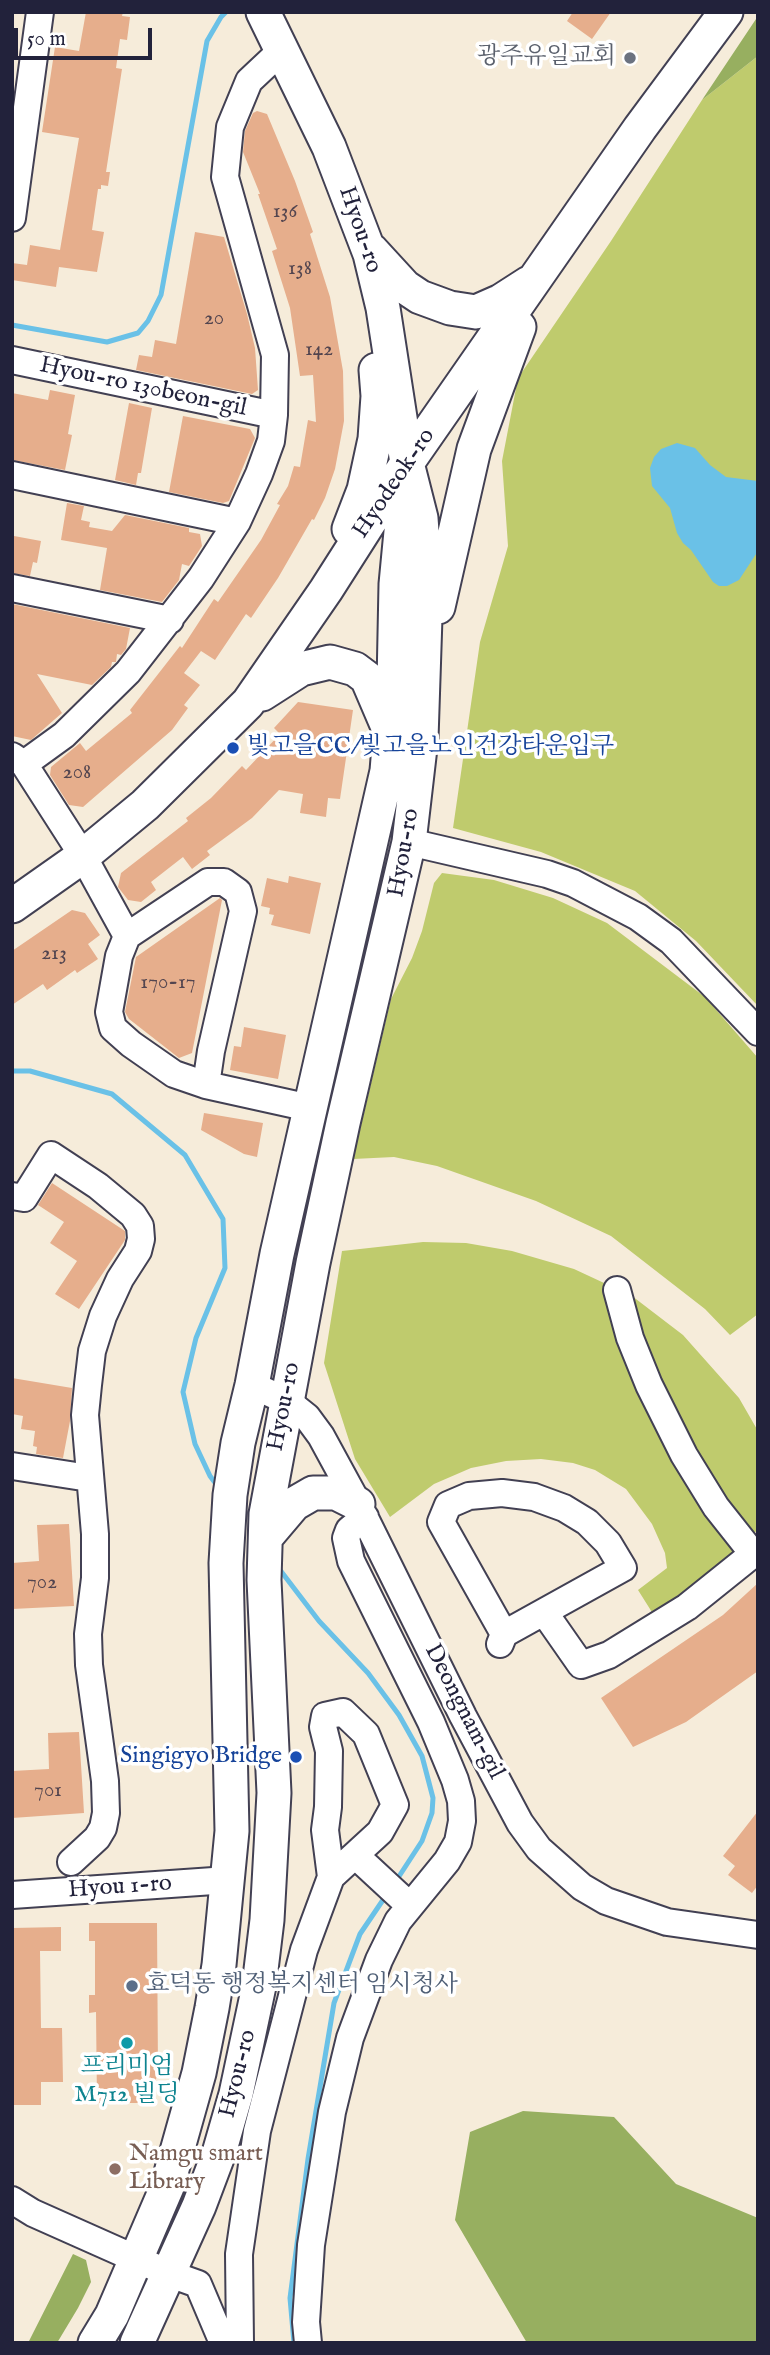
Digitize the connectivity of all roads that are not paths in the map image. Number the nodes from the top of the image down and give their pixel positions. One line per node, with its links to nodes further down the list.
1 (40, 12): 5 (street)
2 (726, 12): 7 (main road, Hyodeok-ro)
3 (264, 13): 4 (main road, Hyou-ro)
4 (282, 50): 6 (main road, Hyou-ro); 9 (street, Hyou-ro 130beon-gil)
5 (12, 218)
6 (367, 245): 7 (main road); 10 (main road, Hyou-ro); 14 (main road)
7 (538, 277): 10 (main road, Hyodeok-ro); 16 (main road)
8 (12, 360): 9 (street, Hyou-ro 130beon-gil)
9 (274, 415): 12 (street, Hyou-ro 130beon-gil)
10 (407, 463): 14 (main road, Hyodeok-ro); 16 (main road, Hyou-ro); 18 (main road, Hyou-ro)
11 (12, 475): 12 (street)
12 (237, 522): 15 (street, Hyou-ro 130beon-gil)
13 (12, 588): 15 (street)
14 (304, 619): 17 (main road, Hyodeok-ro)
15 (170, 620): 19 (street, Hyou-ro 130beon-gil)
16 (424, 668): 20 (main road, Hyou-ro)
17 (248, 703): 18 (main road); 21 (main road, Hyodeok-ro)
18 (390, 733): 26 (main road, Hyou-ro)
19 (18, 760): 21 (street)
20 (409, 842): 24 (street); 30 (main road, Hyou-ro)
21 (83, 856): 22 (main road, Hyodeok-ro); 23 (street)
22 (12, 906)
23 (127, 936): 25 (street); 25 (street)
24 (758, 1032)
25 (206, 1085): 26 (street)
26 (310, 1108): 29 (main road, Hyou-ro)
27 (12, 1196): 32 (street)
28 (617, 1290): 35 (street)
29 (252, 1385): 30 (street, Deongnam-gil); 40 (main road, Hyou-ro)
30 (287, 1401): 33 (street, Deongnam-gil); 34 (main road, Hyou-ro)
31 (12, 1466): 32 (street)
32 (89, 1478): 38 (street)
33 (361, 1510): 34 (main road); 41 (street); 43 (street, Deongnam-gil)
34 (266, 1537): 46 (main road, Hyou-ro)
35 (756, 1552): 36 (street)
36 (544, 1612): 36 (street)
37 (355, 1855): 39 (street); 39 (street); 41 (street)
38 (71, 1862)
39 (331, 1877): 50 (street)
40 (228, 1880): 42 (street, Hyou 1-ro); 45 (main road, Hyou-ro)
41 (397, 1894): 51 (street)
42 (12, 1895)
43 (758, 1935)
44 (12, 2200): 45 (street)
45 (135, 2258): 46 (street); 47 (main road, Hyou-ro)
46 (170, 2274): 48 (main road, Hyou-ro); 49 (street)
47 (95, 2343)
48 (137, 2343)
49 (223, 2343)
50 (240, 2343)
51 (308, 2343)

